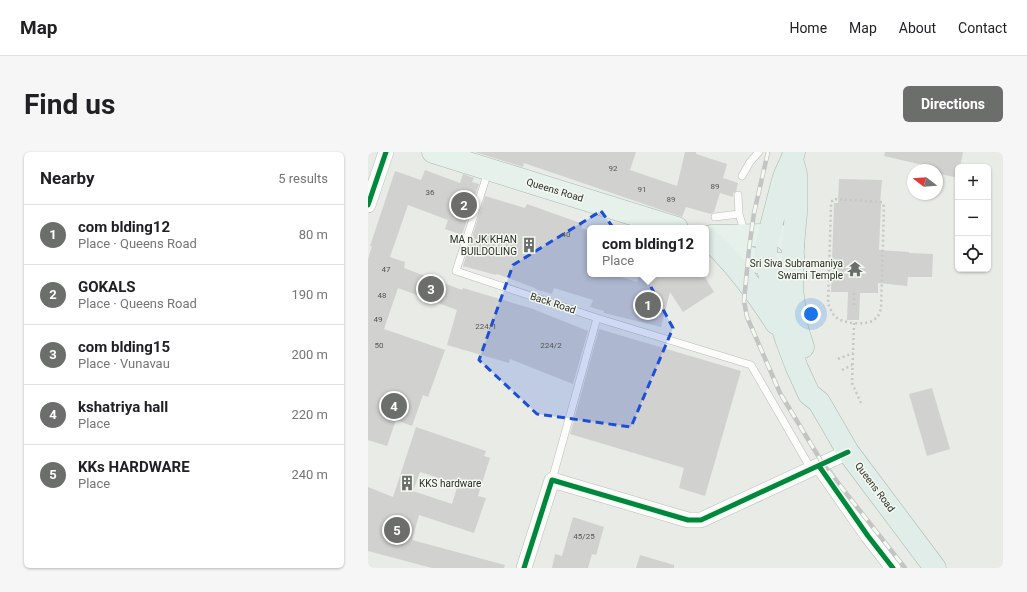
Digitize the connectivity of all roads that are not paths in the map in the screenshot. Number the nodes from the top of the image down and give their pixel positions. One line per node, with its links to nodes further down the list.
1 (386, 152): 8 (street)
2 (433, 152): 5 (main road, Queens Road)
3 (758, 152): 6 (lane)
4 (794, 156): 12 (highway, Queens Road); 17 (highway, Queens Road)
5 (489, 170): 11 (main road, Queens Road); 19 (lane, Back Road)
6 (742, 176)
7 (738, 195): 9 (lane)
8 (368, 205)
9 (739, 214): 10 (lane); 13 (lane)
10 (715, 217)
11 (667, 225)
12 (769, 235): 13 (main road); 17 (main road); 18 (highway, Queens Road)
13 (746, 236): 14 (main road)
14 (709, 237)
15 (709, 238): 18 (main road)
16 (709, 240): 20 (highway)
17 (793, 252): 18 (main road); 21 (highway, Queens Road)
18 (767, 264): 20 (highway, Queens Road)
19 (597, 318): 23 (lane, Back Road); 24 (lane)
20 (786, 338): 21 (highway, Queens Road)
21 (819, 402): 22 (highway, Queens Road)
22 (848, 452): 23 (street); 27 (highway, Queens Road)
23 (815, 468): 24 (street); 26 (street)
24 (552, 480): 25 (street)
25 (524, 568)
26 (893, 568)
27 (935, 568)

